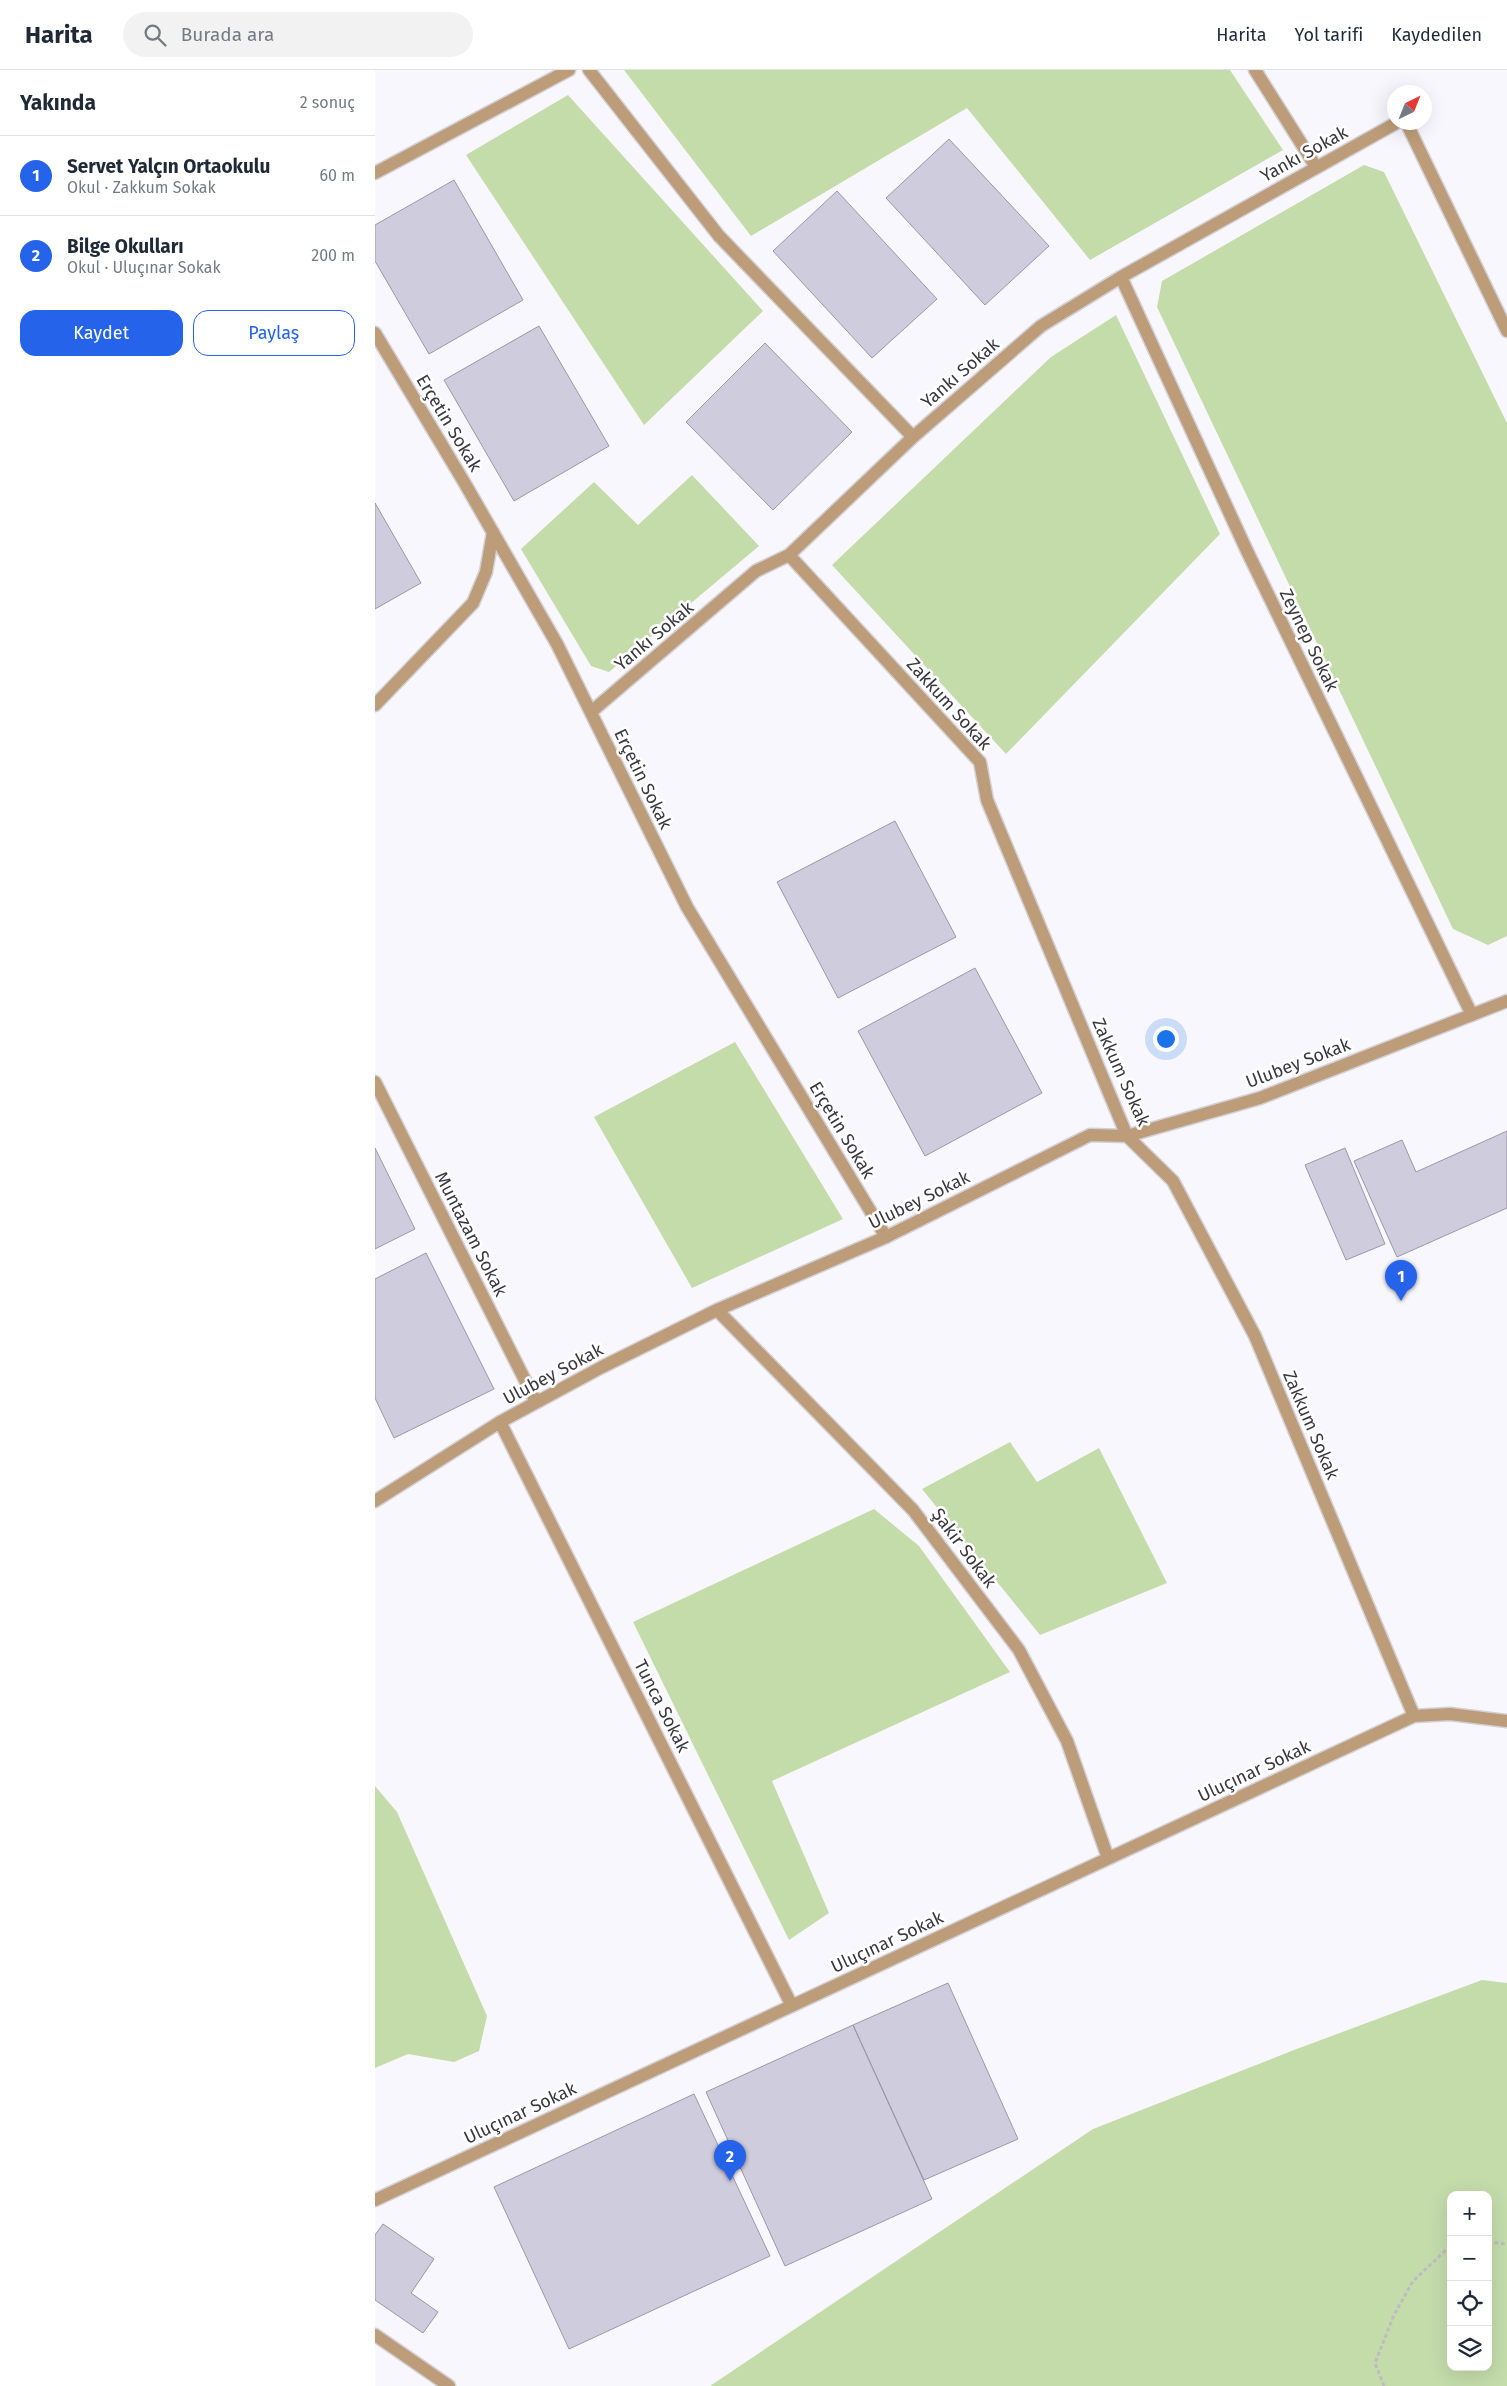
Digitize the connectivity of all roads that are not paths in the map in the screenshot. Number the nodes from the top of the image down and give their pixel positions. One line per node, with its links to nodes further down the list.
1 (569, 70): 7 (street)
2 (589, 70): 11 (street)
3 (1255, 70): 6 (street)
4 (1387, 128): 6 (street, Yankı Sokak)
5 (1410, 130): 9 (street)
6 (1316, 167): 8 (street, Yankı Sokak)
7 (375, 173)
8 (1121, 277): 11 (street, Yankı Sokak); 17 (street, Zeynep Sokak)
9 (1507, 331)
10 (375, 333): 12 (street, Erçetin Sokak)
11 (913, 436): 13 (street, Yankı Sokak)
12 (493, 532): 14 (street); 15 (street, Erçetin Sokak)
13 (789, 554): 15 (street, Yankı Sokak); 19 (street, Zakkum Sokak)
14 (375, 705)
15 (591, 712): 20 (street, Erçetin Sokak)
16 (1507, 1001): 17 (street, Ulubey Sokak)
17 (1472, 1015): 19 (street, Ulubey Sokak)
18 (375, 1082): 22 (street, Muntazam Sokak)
19 (1127, 1136): 20 (street, Ulubey Sokak); 25 (street, Zakkum Sokak)
20 (887, 1237): 21 (street, Ulubey Sokak)
21 (717, 1310): 22 (street, Ulubey Sokak); 27 (street, Şakir Sokak)
22 (536, 1402): 23 (street, Ulubey Sokak)
23 (500, 1422): 24 (street, Ulubey Sokak); 28 (street, Tunca Sokak)
24 (375, 1501)
25 (1414, 1716): 26 (street); 27 (street, Uluçınar Sokak)
26 (1507, 1721)
27 (1108, 1858): 28 (street, Uluçınar Sokak)
28 (793, 2006): 29 (street, Uluçınar Sokak)
29 (375, 2200)
30 (375, 2335): 31 (street)
31 (449, 2386)

